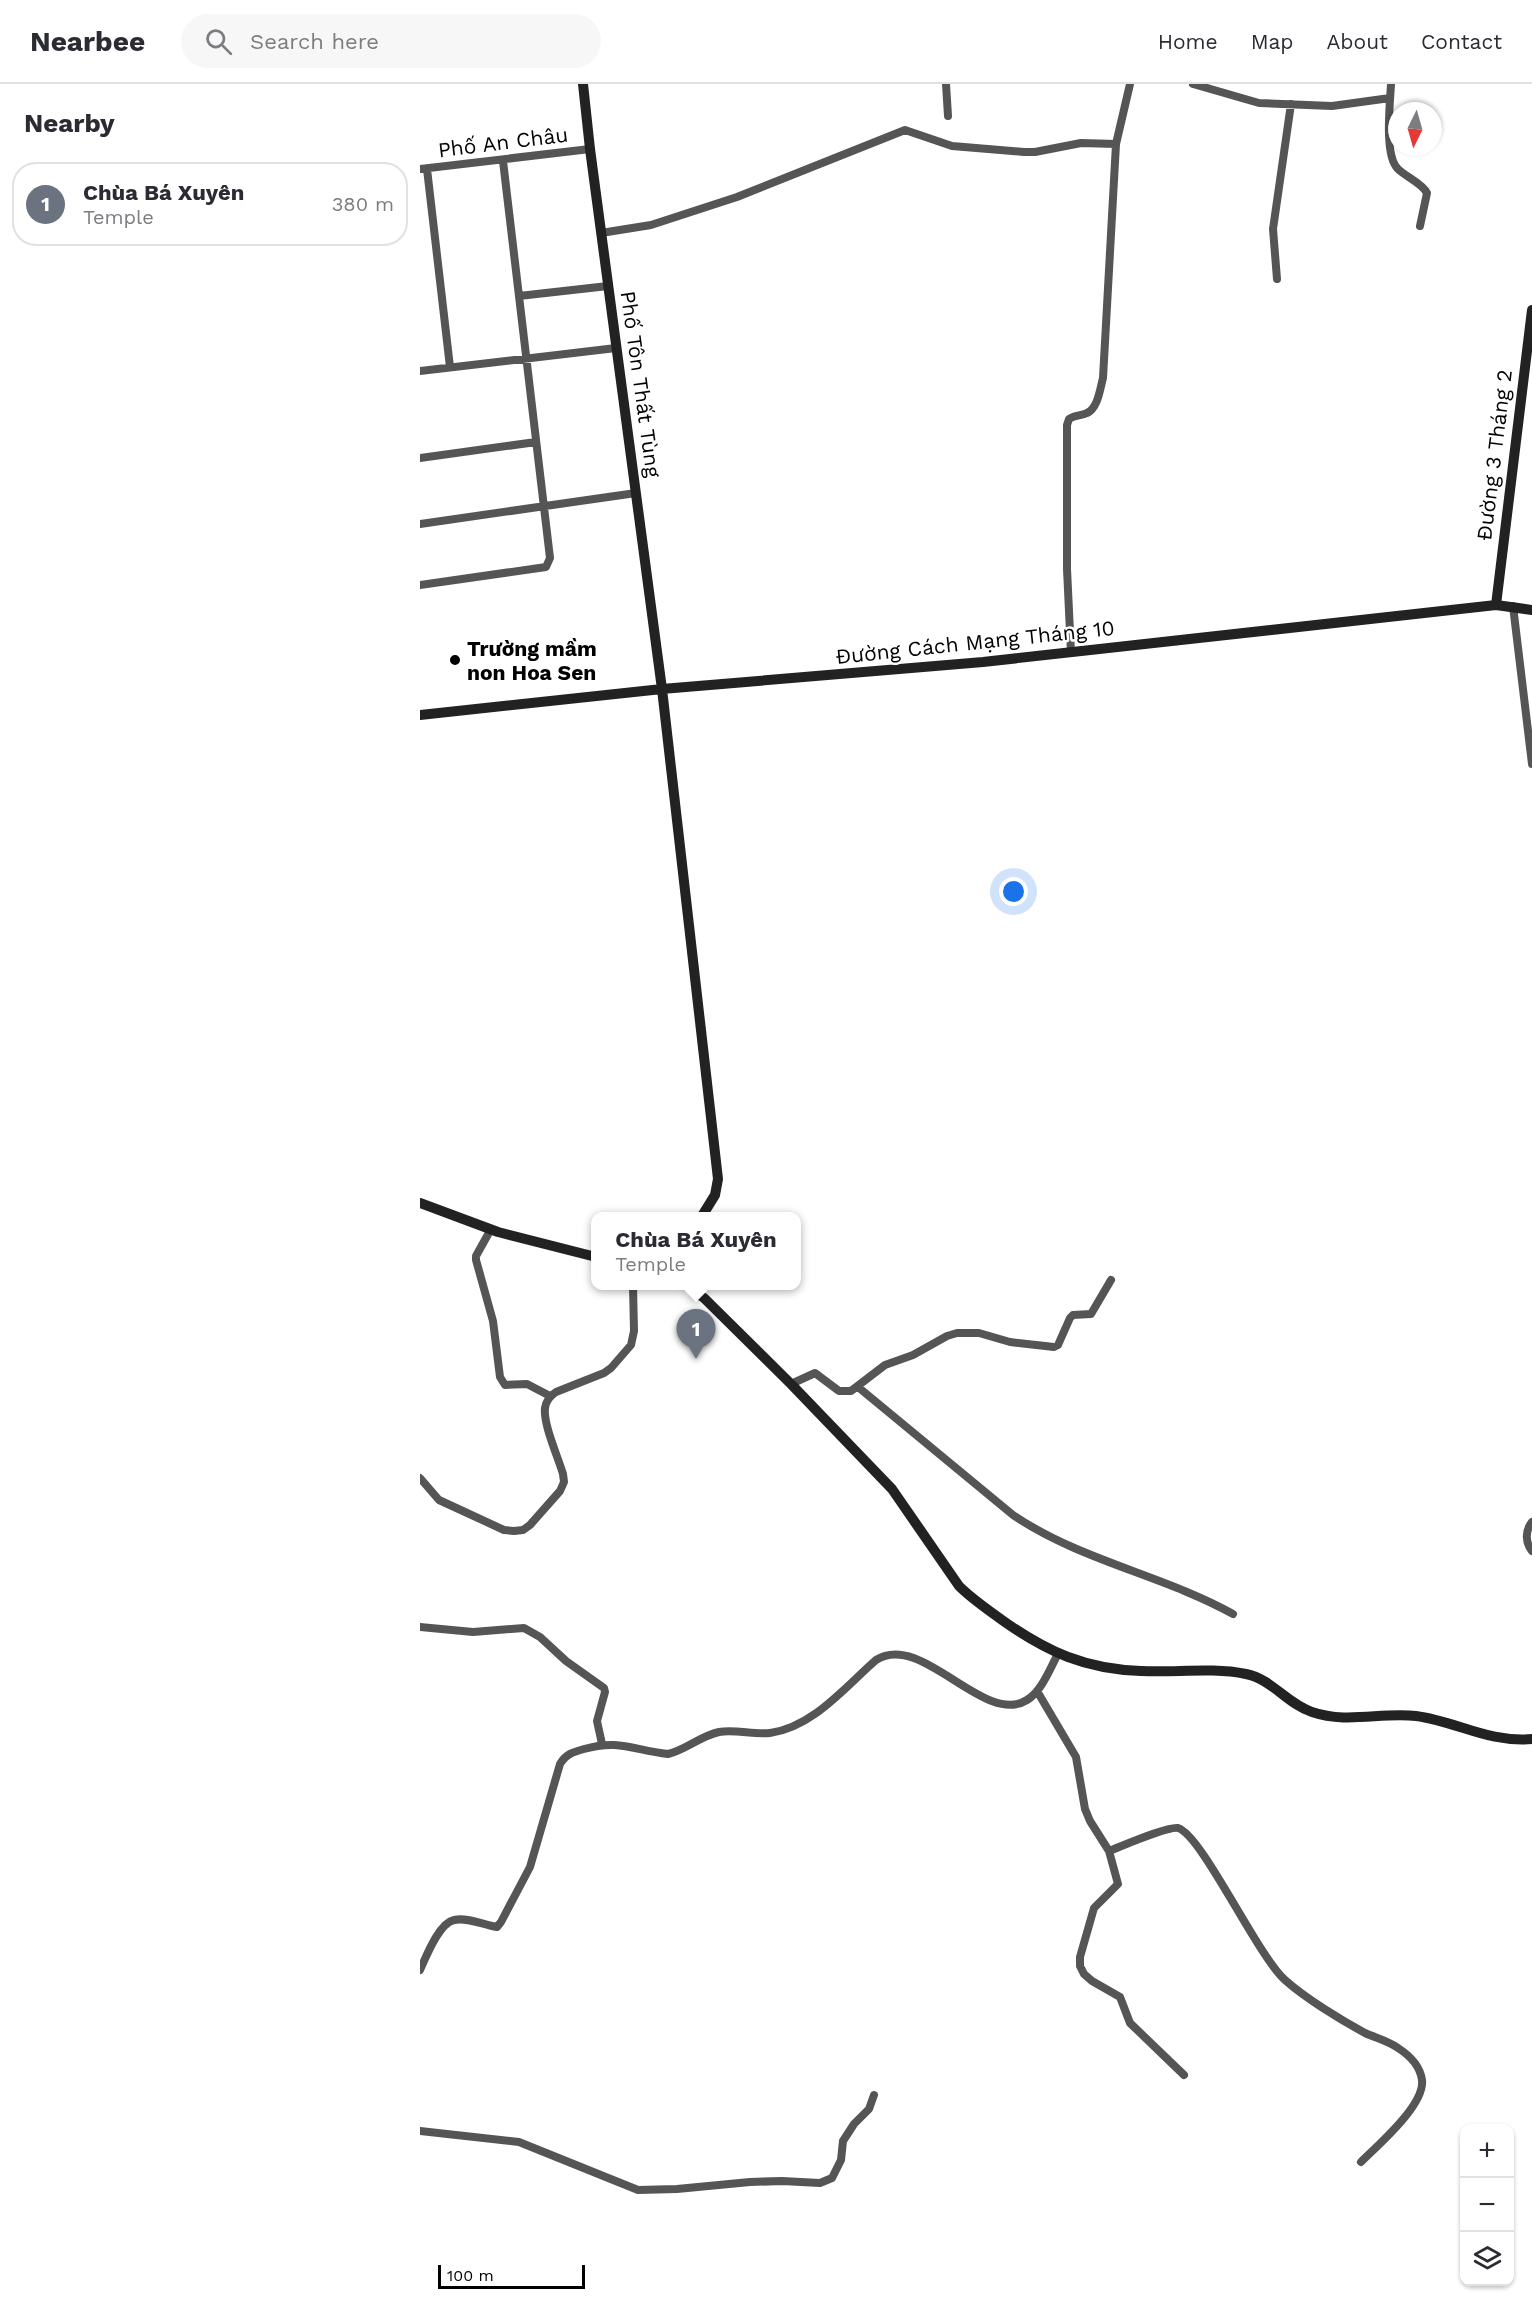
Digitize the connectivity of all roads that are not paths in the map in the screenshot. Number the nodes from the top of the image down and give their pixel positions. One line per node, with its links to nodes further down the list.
1 (584, 84): 10 (street, Phố Tôn Thất Tùng)
2 (946, 84): 8 (street)
3 (1130, 84): 9 (street)
4 (1193, 84): 7 (street)
5 (1390, 84): 6 (street)
6 (1390, 98): 7 (street); 13 (street)
7 (1291, 104): 15 (street)
8 (948, 116)
9 (1116, 144): 14 (street); 32 (street)
10 (590, 149): 11 (street, Phố An Châu); 14 (street, Phố Tôn Thất Tùng)
11 (503, 161): 12 (street, Phố An Châu); 17 (street)
12 (423, 169): 21 (street)
13 (1420, 226)
14 (601, 233): 16 (street, Phố Tôn Thất Tùng)
15 (1277, 279)
16 (608, 286): 17 (street); 19 (street, Phố Tôn Thất Tùng)
17 (519, 296): 20 (street)
18 (1532, 310): 29 (street, Đường 3 Tháng 2)
19 (616, 348): 20 (street); 25 (street, Phố Tôn Thất Tùng)
20 (526, 358): 21 (street); 23 (street)
21 (450, 367): 22 (street)
22 (420, 371)
23 (536, 442): 24 (street); 26 (street)
24 (420, 458)
25 (636, 493): 26 (street); 33 (street, Phố Tôn Thất Tùng)
26 (544, 506): 27 (street); 28 (street)
27 (420, 524)
28 (420, 585)
29 (1496, 605): 30 (street, Đường Cách Mạng Tháng 10); 32 (street, Đường Cách Mạng Tháng 10)
30 (1513, 606): 31 (street, Đường Cách Mạng Tháng 10); 35 (street)
31 (1532, 610)
32 (1071, 653): 33 (street, Đường Cách Mạng Tháng 10)
33 (662, 689): 34 (street, Đường Cách Mạng Tháng 10); 37 (street, Phố Tôn Thất Tùng)
34 (420, 715)
35 (1532, 764)
36 (420, 1203): 38 (street)
37 (704, 1212)
38 (491, 1229): 39 (street); 45 (street)
39 (591, 1256)
40 (1111, 1280): 44 (street)
41 (633, 1290): 45 (street)
42 (693, 1290): 43 (street)
43 (791, 1384): 44 (street); 51 (street)
44 (858, 1387): 49 (street)
45 (550, 1396): 46 (street)
46 (420, 1478)
47 (1532, 1522): 48 (street)
48 (1532, 1551)
49 (1233, 1614)
50 (420, 1628): 54 (street)
51 (1058, 1654): 52 (street); 53 (street)
52 (1037, 1691): 54 (street); 55 (street)
53 (1532, 1739)
54 (602, 1744): 56 (street)
55 (1109, 1851): 57 (street); 60 (street)
56 (420, 1970)
57 (1184, 2075)
58 (874, 2095): 59 (street)
59 (420, 2131)
60 (1361, 2162)

